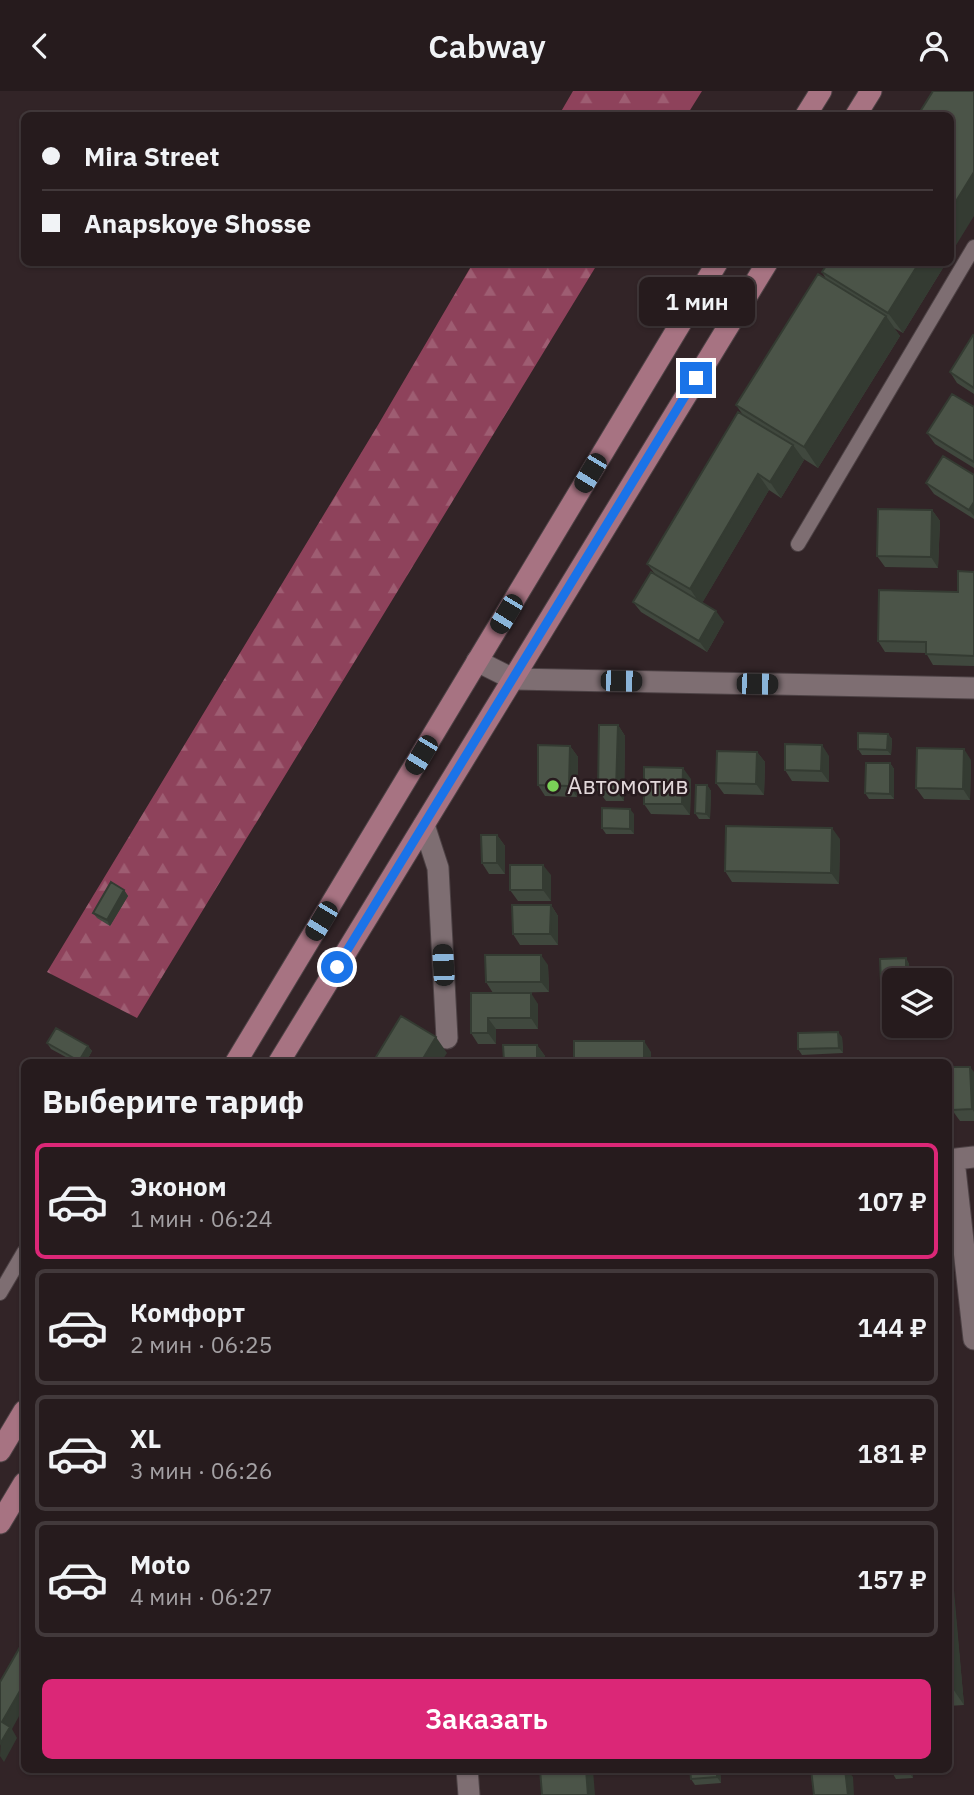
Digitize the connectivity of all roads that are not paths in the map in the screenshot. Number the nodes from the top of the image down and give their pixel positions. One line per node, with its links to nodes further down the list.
1 (821, 91): 3 (main road)
2 (871, 91): 4 (main road)
3 (808, 112)
4 (858, 112)
5 (974, 247): 8 (lane)
6 (715, 266): 9 (main road)
7 (764, 266): 10 (main road)
8 (798, 544)
9 (477, 661): 10 (street); 14 (main road)
10 (513, 679): 11 (street); 12 (main road)
11 (974, 688)
12 (424, 825): 13 (street); 15 (main road)
13 (447, 1038)
14 (238, 1059)
15 (281, 1059)
16 (959, 1159): 19 (street)
17 (21, 1257): 18 (lane)
18 (0, 1293)
19 (974, 1339)
20 (21, 1416): 21 (main road)
21 (0, 1451)
22 (21, 1487): 23 (main road)
23 (3, 1511)
24 (467, 1773): 25 (street)
25 (469, 1795)

